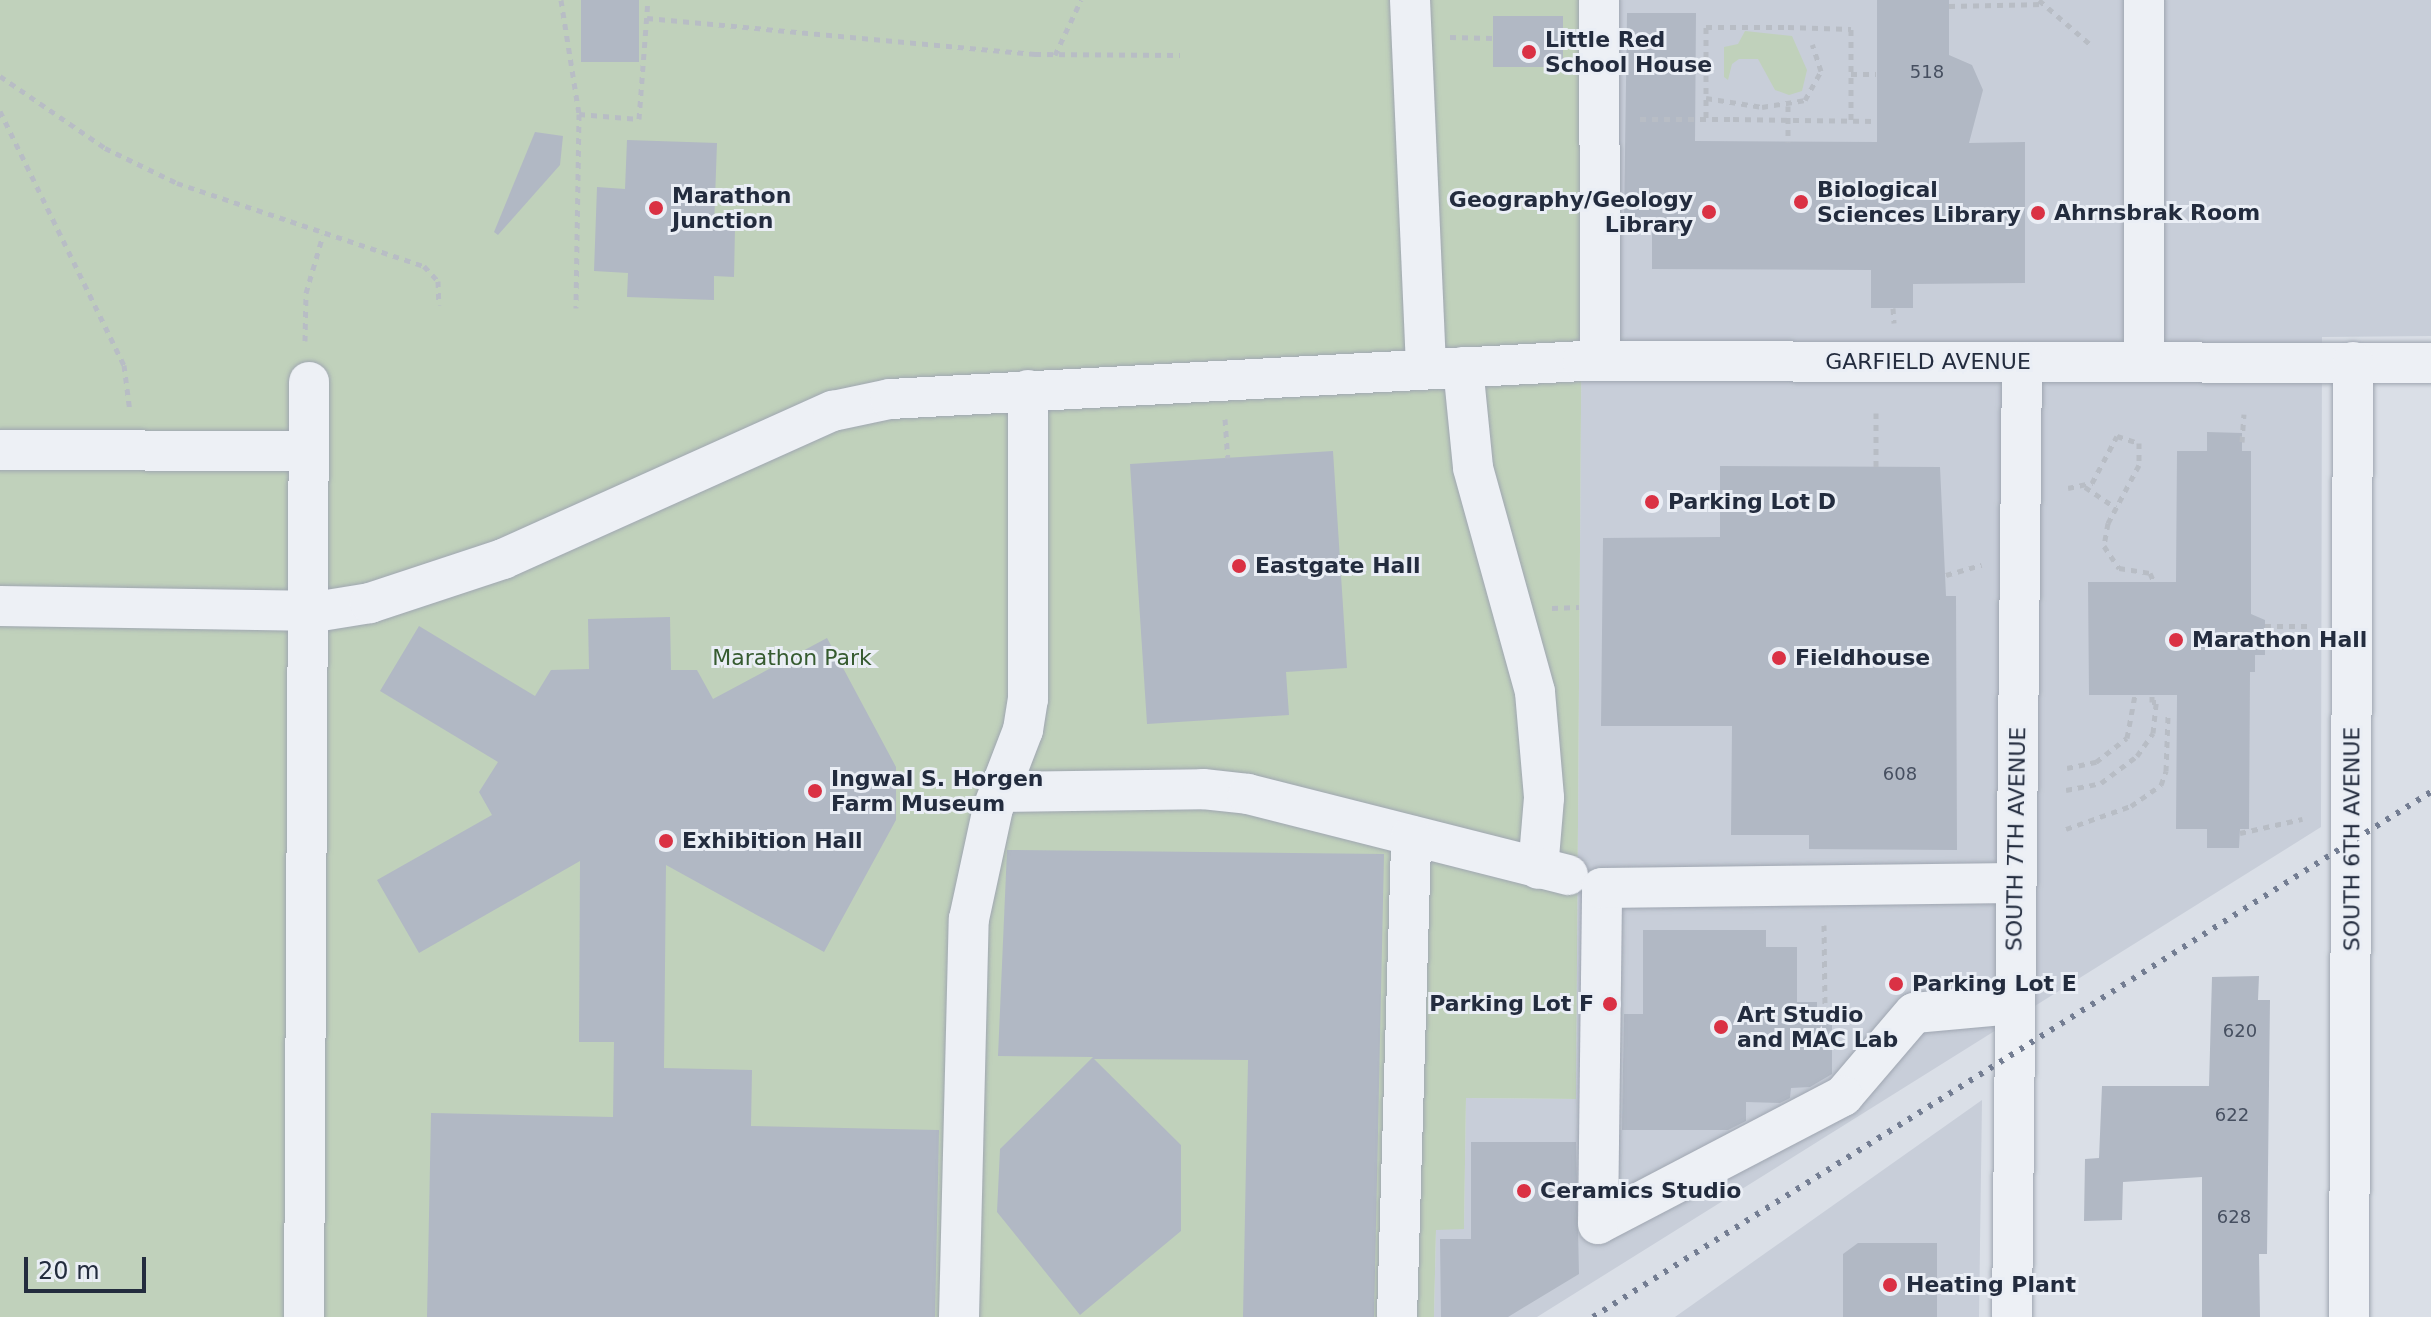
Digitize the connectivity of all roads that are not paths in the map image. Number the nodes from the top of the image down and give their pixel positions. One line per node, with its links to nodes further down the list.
1 (1410, 0): 9 (street)
2 (1599, 0): 4 (street)
3 (2144, 0): 6 (street)
4 (1600, 361): 5 (street, GARFIELD AVENUE); 9 (street, GARFIELD AVENUE)
5 (2022, 362): 6 (street, GARFIELD AVENUE); 18 (street, SOUTH 7TH AVENUE)
6 (2144, 362): 7 (street, GARFIELD AVENUE)
7 (2353, 362): 8 (street, GARFIELD AVENUE); 24 (street, SOUTH 6TH AVENUE)
8 (2431, 363)
9 (1445, 368): 11 (street, GARFIELD AVENUE); 17 (street)
10 (309, 382): 13 (street)
11 (1028, 390): 15 (street, GARFIELD AVENUE); 16 (street)
12 (0, 450): 13 (street)
13 (309, 451): 15 (street)
14 (0, 606): 15 (street, GARFIELD AVENUE)
15 (309, 611): 20 (street)
16 (999, 792): 17 (street); 21 (street)
17 (1411, 836): 22 (street)
18 (2015, 883): 19 (street, SOUTH 7TH AVENUE); 19 (street)
19 (2013, 1004): 23 (street, SOUTH 7TH AVENUE)
20 (304, 1317)
21 (959, 1317)
22 (1397, 1317)
23 (2012, 1317)
24 (2349, 1317)

